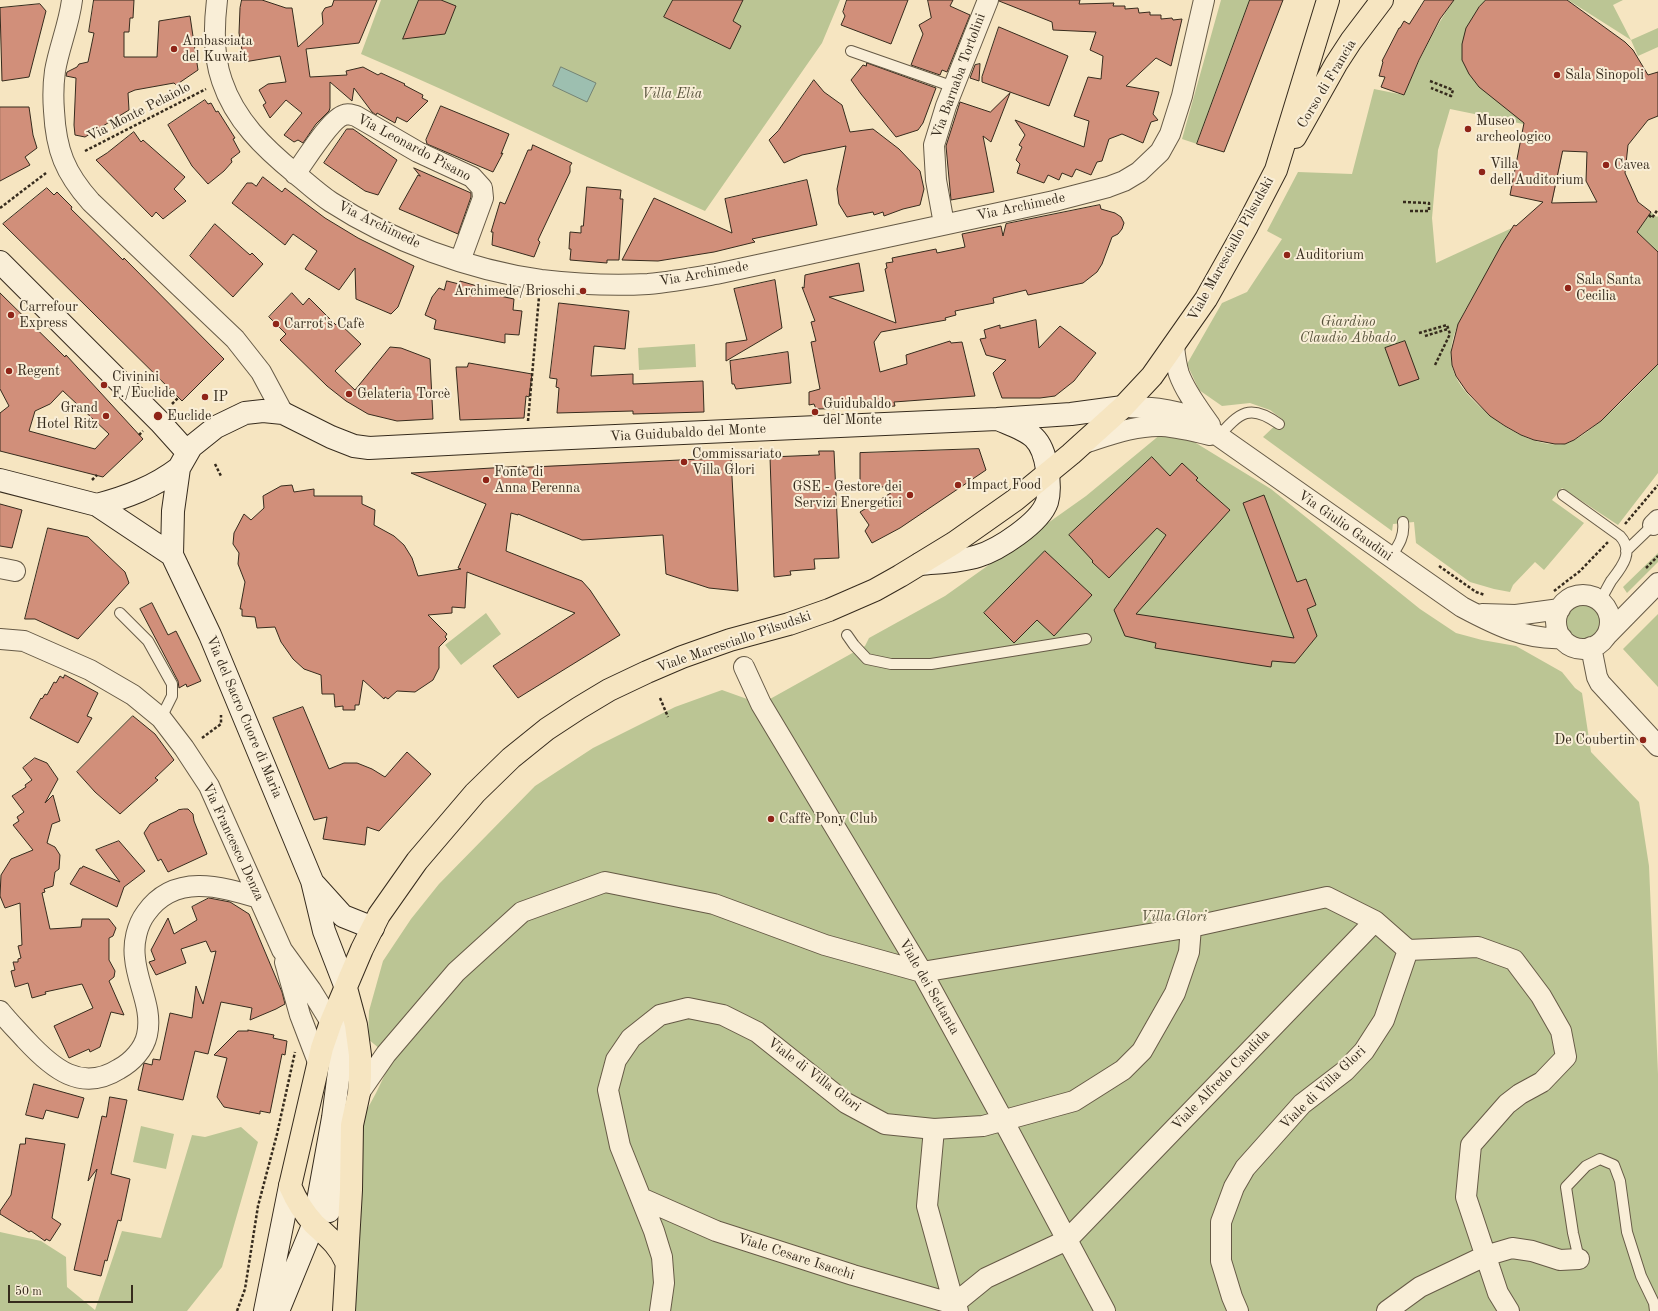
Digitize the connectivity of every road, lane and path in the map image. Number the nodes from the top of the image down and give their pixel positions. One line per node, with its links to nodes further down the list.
1 (72, 0): 33 (street)
2 (218, 0): 15 (street, Via Archimede)
3 (988, 0): 9 (street, Via Barnaba Tortolini)
4 (1204, 0): 21 (street, Via Archimede)
5 (1328, 0): 13 (main road, Viale Maresciallo Pilsudski)
6 (1382, 0): 13 (main road, Corso di Francia)
7 (851, 50): 9 (lane)
8 (1430, 81): 10 (path)
9 (954, 87): 21 (street, Via Barnaba Tortolini)
10 (1431, 88)
11 (202, 91): 12 (path, Via Monte Pelaiolo)
12 (85, 151)
13 (1276, 170): 28 (main road, Viale Maresciallo Pilsudski)
14 (46, 173): 17 (path)
15 (295, 174): 22 (street, Via Archimede); 22 (street, Via Leonardo Pisano)
16 (1403, 202): 19 (path)
17 (0, 208)
18 (1658, 210): 20 (path)
19 (1408, 211)
20 (1649, 216)
21 (944, 224): 22 (street, Via Archimede)
22 (460, 261)
23 (0, 262): 39 (street)
24 (540, 292): 37 (path)
25 (1448, 329): 26 (path); 27 (path); 29 (path)
26 (1419, 333)
27 (1425, 336)
28 (1174, 346): 32 (main road, Viale Maresciallo Pilsudski); 36 (street, Via Giulio Gaudini)
29 (1436, 365)
30 (178, 398): 31 (path)
31 (172, 404)
32 (1122, 408): 34 (street, Via Guidubaldo del Monte); 36 (street, Via Giulio Gaudini); 38 (main road, Viale Maresciallo Pilsudski)
33 (283, 413): 37 (street, Via Guidubaldo del Monte); 39 (street)
34 (997, 419): 37 (street, Via Guidubaldo del Monte); 41 (street, Via Guidubaldo del Monte)
35 (1280, 424): 36 (lane)
36 (1218, 437): 38 (street, Via Giulio Gaudini); 54 (street, Via Giulio Gaudini)
37 (526, 440)
38 (1081, 444): 41 (main road, Viale Maresciallo Pilsudski)
39 (183, 460): 48 (street); 53 (street)
40 (215, 464): 43 (path)
41 (1048, 474): 79 (main road, Viale Maresciallo Pilsudski)
42 (97, 475): 45 (path)
43 (221, 476)
44 (0, 480): 48 (street)
45 (92, 480)
46 (1658, 485): 51 (path)
47 (1563, 495): 51 (lane)
48 (97, 505): 53 (street)
49 (1403, 522): 54 (lane)
50 (1656, 522): 52 (lane)
51 (1616, 533): 52 (lane); 59 (path)
52 (1626, 551): 60 (lane)
53 (172, 555): 75 (street, Via del Sacro Cuore di Maria)
54 (1390, 558): 62 (street, Via Giulio Gaudini)
55 (1433, 562): 57 (path)
56 (1658, 583): 58 (street)
57 (1490, 596)
58 (1640, 600): 60 (street); 67 (street)
59 (1555, 601): 60 (street); 62 (street, Via Giulio Gaudini); 64 (street)
60 (1601, 602): 67 (street)
61 (120, 613): 72 (lane)
62 (1474, 614): 64 (street, Via Giulio Gaudini)
63 (847, 634): 66 (lane)
64 (1562, 638): 67 (street)
65 (0, 639): 72 (street, Via Francesco Denza)
66 (1086, 639)
67 (1598, 642): 74 (street)
68 (744, 667): 82 (street, Viale dei Settanta)
69 (660, 698): 71 (path)
70 (221, 710): 73 (path)
71 (668, 717)
72 (161, 718): 76 (street, Via Francesco Denza)
73 (202, 738)
74 (1658, 746)
75 (312, 881): 79 (street, Via del Sacro Cuore di Maria); 83 (street, Via del Sacro Cuore di Maria)
76 (259, 898): 80 (street, Via Francesco Denza); 84 (street)
77 (1375, 921): 78 (street); 81 (street); 96 (street, Viale Alfredo Candida)
78 (1191, 927): 82 (street); 90 (street, Viale di Villa Glori)
79 (373, 928): 83 (main road, Viale Maresciallo Pilsudski)
80 (282, 950): 85 (street, Via Francesco Denza); 88 (street)
81 (1408, 950): 97 (street); 107 (street, Viale di Villa Glori)
82 (922, 972): 89 (street); 90 (street, Viale dei Settanta)
83 (346, 988): 85 (main road, Viale Maresciallo Pilsudski); 86 (main road)
84 (0, 1011)
85 (331, 1022): 86 (street, Via Francesco Denza); 88 (main road, Viale Maresciallo Pilsudski)
86 (351, 1042): 88 (street); 89 (main road); 95 (street)
87 (296, 1046): 101 (path)
88 (320, 1055): 93 (main road, Viale Maresciallo Pilsudski)
89 (359, 1093): 91 (main road)
90 (1003, 1120): 92 (street, Viale di Villa Glori); 96 (street, Viale dei Settanta)
91 (352, 1125): 95 (street); 99 (main road)
92 (934, 1129): 94 (street, Viale di Villa Glori); 100 (street)
93 (290, 1186): 95 (main road); 102 (street)
94 (641, 1198): 100 (street, Viale Cesare Isacchi); 105 (street, Viale di Villa Glori)
95 (314, 1223): 99 (main road); 103 (street)
96 (1067, 1240): 100 (street); 106 (street, Viale dei Settanta)
97 (1485, 1256): 98 (street); 108 (street); 109 (street)
98 (1579, 1259): 110 (lane)
99 (346, 1262): 104 (main road)
100 (955, 1309)
101 (237, 1311)
102 (264, 1311)
103 (278, 1311)
104 (344, 1311)
105 (660, 1311)
106 (1105, 1311)
107 (1238, 1311)
108 (1387, 1311)
109 (1509, 1311)
110 (1656, 1311)

